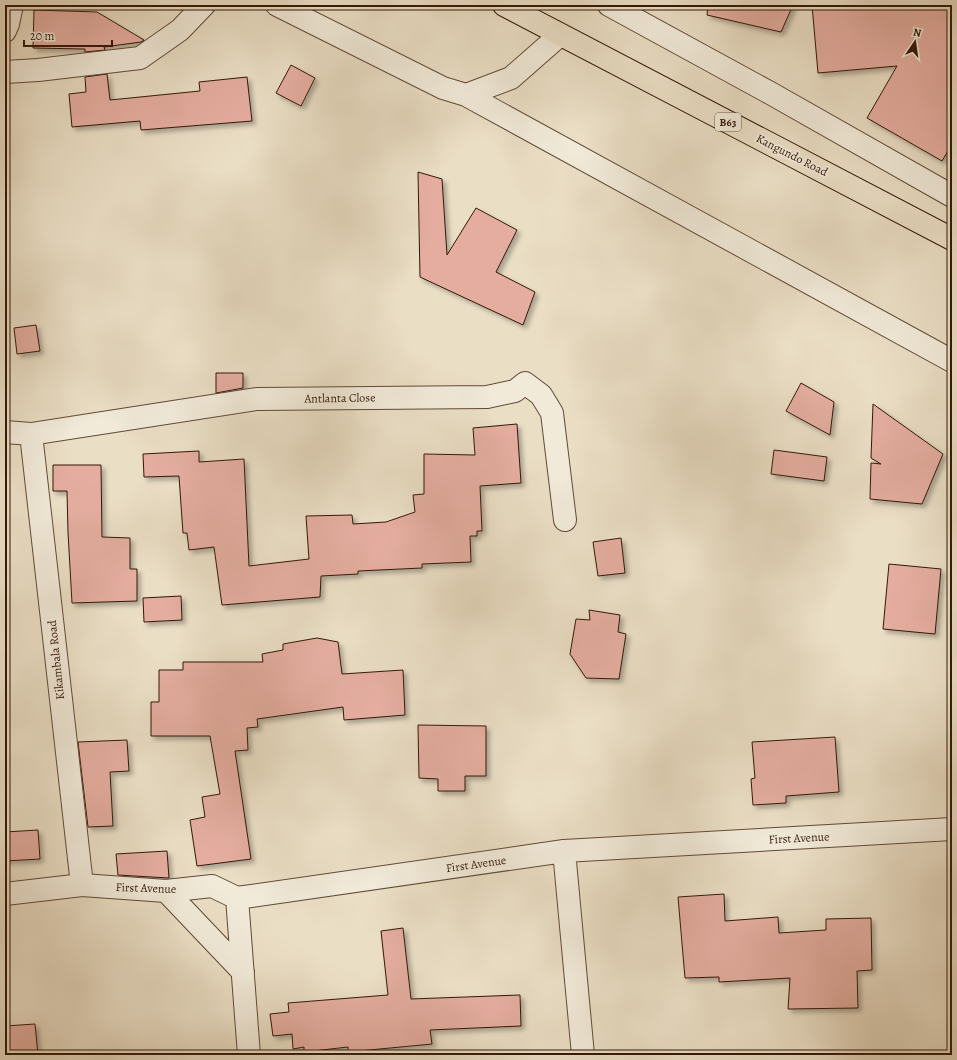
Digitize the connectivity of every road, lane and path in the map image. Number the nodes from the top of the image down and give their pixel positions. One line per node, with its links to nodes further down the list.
1 (12, 5): 6 (street)
2 (204, 5): 8 (street)
3 (277, 5): 9 (street)
4 (504, 5): 7 (highway, Kangundo Road / B63)
5 (609, 5): 10 (street)
6 (5, 31)
7 (560, 35): 9 (street); 11 (highway, Kangundo Road / B63)
8 (5, 72)
9 (466, 95): 12 (street)
10 (952, 196)
11 (952, 239)
12 (952, 362)
13 (5, 432): 14 (street, Antlanta Close)
14 (31, 434): 15 (street, Antlanta Close); 18 (street, Kikambala Road)
15 (565, 520)
16 (952, 829): 17 (street, First Avenue)
17 (564, 851): 21 (street, First Avenue); 24 (street)
18 (82, 885): 19 (street, First Avenue); 20 (street, First Avenue)
19 (166, 892): 21 (street, First Avenue); 22 (street)
20 (5, 894)
21 (237, 898): 22 (street)
22 (243, 972): 23 (street)
23 (249, 1055)
24 (583, 1055)

